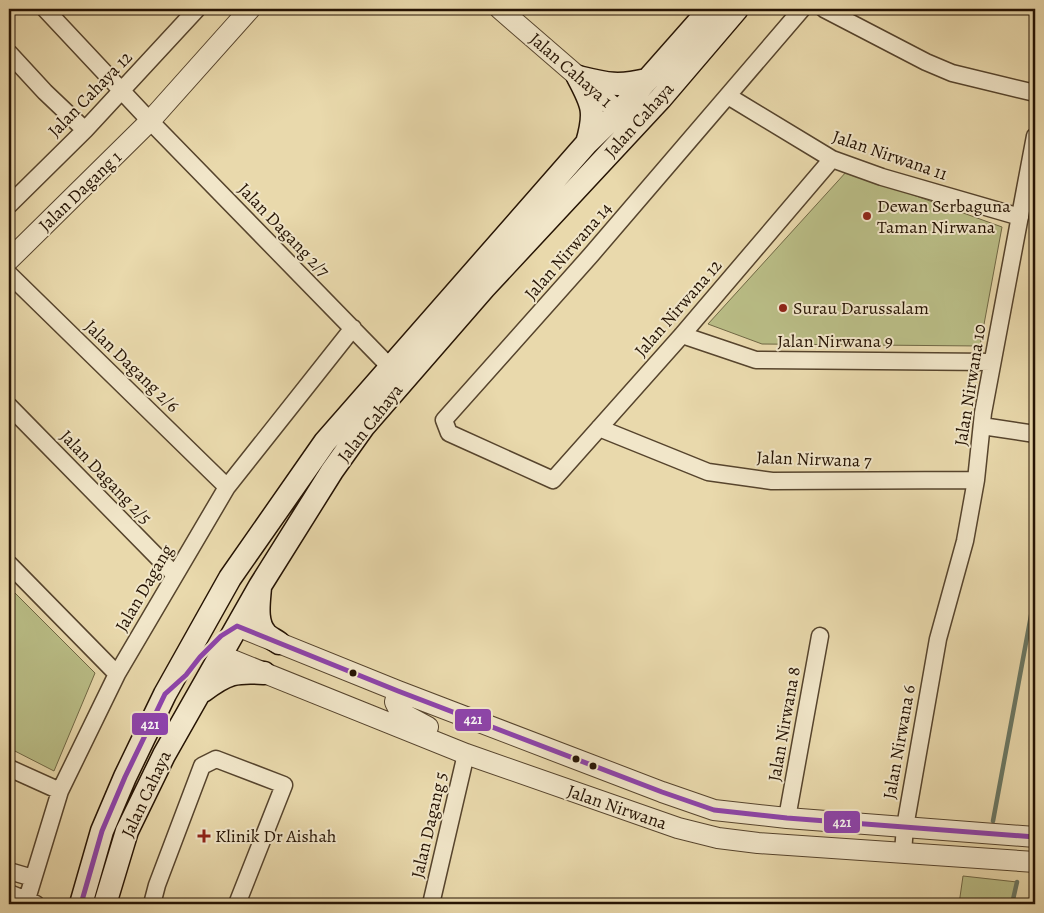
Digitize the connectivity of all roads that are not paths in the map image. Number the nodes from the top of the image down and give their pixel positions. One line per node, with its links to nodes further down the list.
1 (45, 9): 12 (street, Jalan Dagang 2/7)
2 (197, 9): 12 (street, Jalan Cahaya 12)
3 (250, 9): 17 (street, Jalan Dagang 1)
4 (500, 9): 10 (street, Jalan Cahaya 1)
5 (710, 9): 11 (main road, Jalan Cahaya)
6 (737, 9): 15 (main road, Jalan Cahaya)
7 (802, 9): 14 (street, Jalan Nirwana 14)
8 (824, 9): 13 (street)
9 (9, 53): 18 (street)
10 (578, 77): 11 (main road); 16 (street, Jalan Cahaya 1); 20 (main road)
11 (648, 80): 16 (main road, Jalan Cahaya)
12 (122, 91): 17 (street, Jalan Dagang 2/7); 18 (street, Jalan Cahaya 12)
13 (1035, 93)
14 (728, 96): 22 (street, Jalan Nirwana 11); 35 (street, Jalan Nirwana 14)
15 (661, 98): 16 (main road); 21 (main road, Jalan Cahaya)
16 (619, 112): 20 (main road, Jalan Cahaya); 21 (main road)
17 (150, 121): 25 (street, Jalan Dagang 1); 27 (street, Jalan Dagang 2/7)
18 (85, 130): 23 (street, Jalan Cahaya 12)
19 (1035, 136): 24 (street, Jalan Nirwana 10)
20 (587, 143): 30 (main road, Jalan Cahaya)
21 (611, 151): 41 (main road, Jalan Cahaya)
22 (832, 159): 24 (street, Jalan Nirwana 11); 28 (street, Jalan Nirwana 12)
23 (9, 205)
24 (1020, 217): 29 (street, Jalan Nirwana 10)
25 (9, 260)
26 (9, 274): 37 (street, Jalan Dagang 2/6)
27 (353, 328): 30 (street, Jalan Dagang 2/7); 37 (street, Jalan Dagang)
28 (682, 335): 29 (street, Jalan Nirwana 9); 33 (street, Jalan Nirwana 12)
29 (992, 362): 32 (street, Jalan Nirwana 10)
30 (390, 367): 40 (main road, Jalan Cahaya)
31 (9, 406): 39 (street, Jalan Dagang 2/5)
32 (982, 426): 34 (street); 36 (street, Jalan Nirwana 10)
33 (599, 428): 35 (street, Jalan Nirwana 12); 36 (street, Jalan Nirwana 7)
34 (1035, 434)
35 (553, 480)
36 (976, 480): 44 (street, Jalan Nirwana 10)
37 (227, 487): 39 (street, Jalan Dagang)
38 (9, 564): 47 (street)
39 (175, 576): 47 (street, Jalan Dagang)
40 (230, 578): 43 (main road); 49 (main road, Jalan Cahaya)
41 (260, 586): 43 (main road, Jalan Cahaya); 45 (main road)
42 (820, 636): 56 (street, Jalan Nirwana 8)
43 (226, 639): 45 (street, Jalan Nirwana); 46 (street, Jalan Nirwana); 49 (main road); 50 (main road, Jalan Cahaya)
44 (938, 639): 57 (street, Jalan Nirwana 6)
45 (279, 644): 48 (street, Jalan Nirwana)
46 (264, 672): 50 (main road); 51 (street, Jalan Nirwana)
47 (117, 674): 54 (street, Jalan Dagang)
48 (398, 691): 51 (street); 55 (street, Jalan Nirwana)
49 (165, 694): 66 (main road, Jalan Cahaya)
50 (198, 695): 67 (main road, Jalan Cahaya)
51 (446, 746): 52 (street, Jalan Nirwana)
52 (466, 754): 58 (street, Jalan Nirwana); 70 (street, Jalan Dagang 5)
53 (9, 768): 54 (street)
54 (60, 791): 63 (street, Jalan Dagang)
55 (686, 801): 56 (street, Jalan Nirwana); 58 (street)
56 (787, 818): 57 (street, Jalan Nirwana)
57 (905, 827): 59 (street, Jalan Nirwana); 60 (street, Jalan Nirwana 6)
58 (678, 828): 60 (street, Jalan Nirwana)
59 (1035, 837)
60 (903, 852): 61 (street, Jalan Nirwana)
61 (1035, 862)
62 (9, 871): 63 (street)
63 (33, 878): 65 (street, Jalan Dagang)
64 (9, 893): 65 (street)
65 (32, 902)
66 (81, 904)
67 (105, 904)
68 (152, 904): 69 (street)
69 (237, 904)
70 (431, 904)

